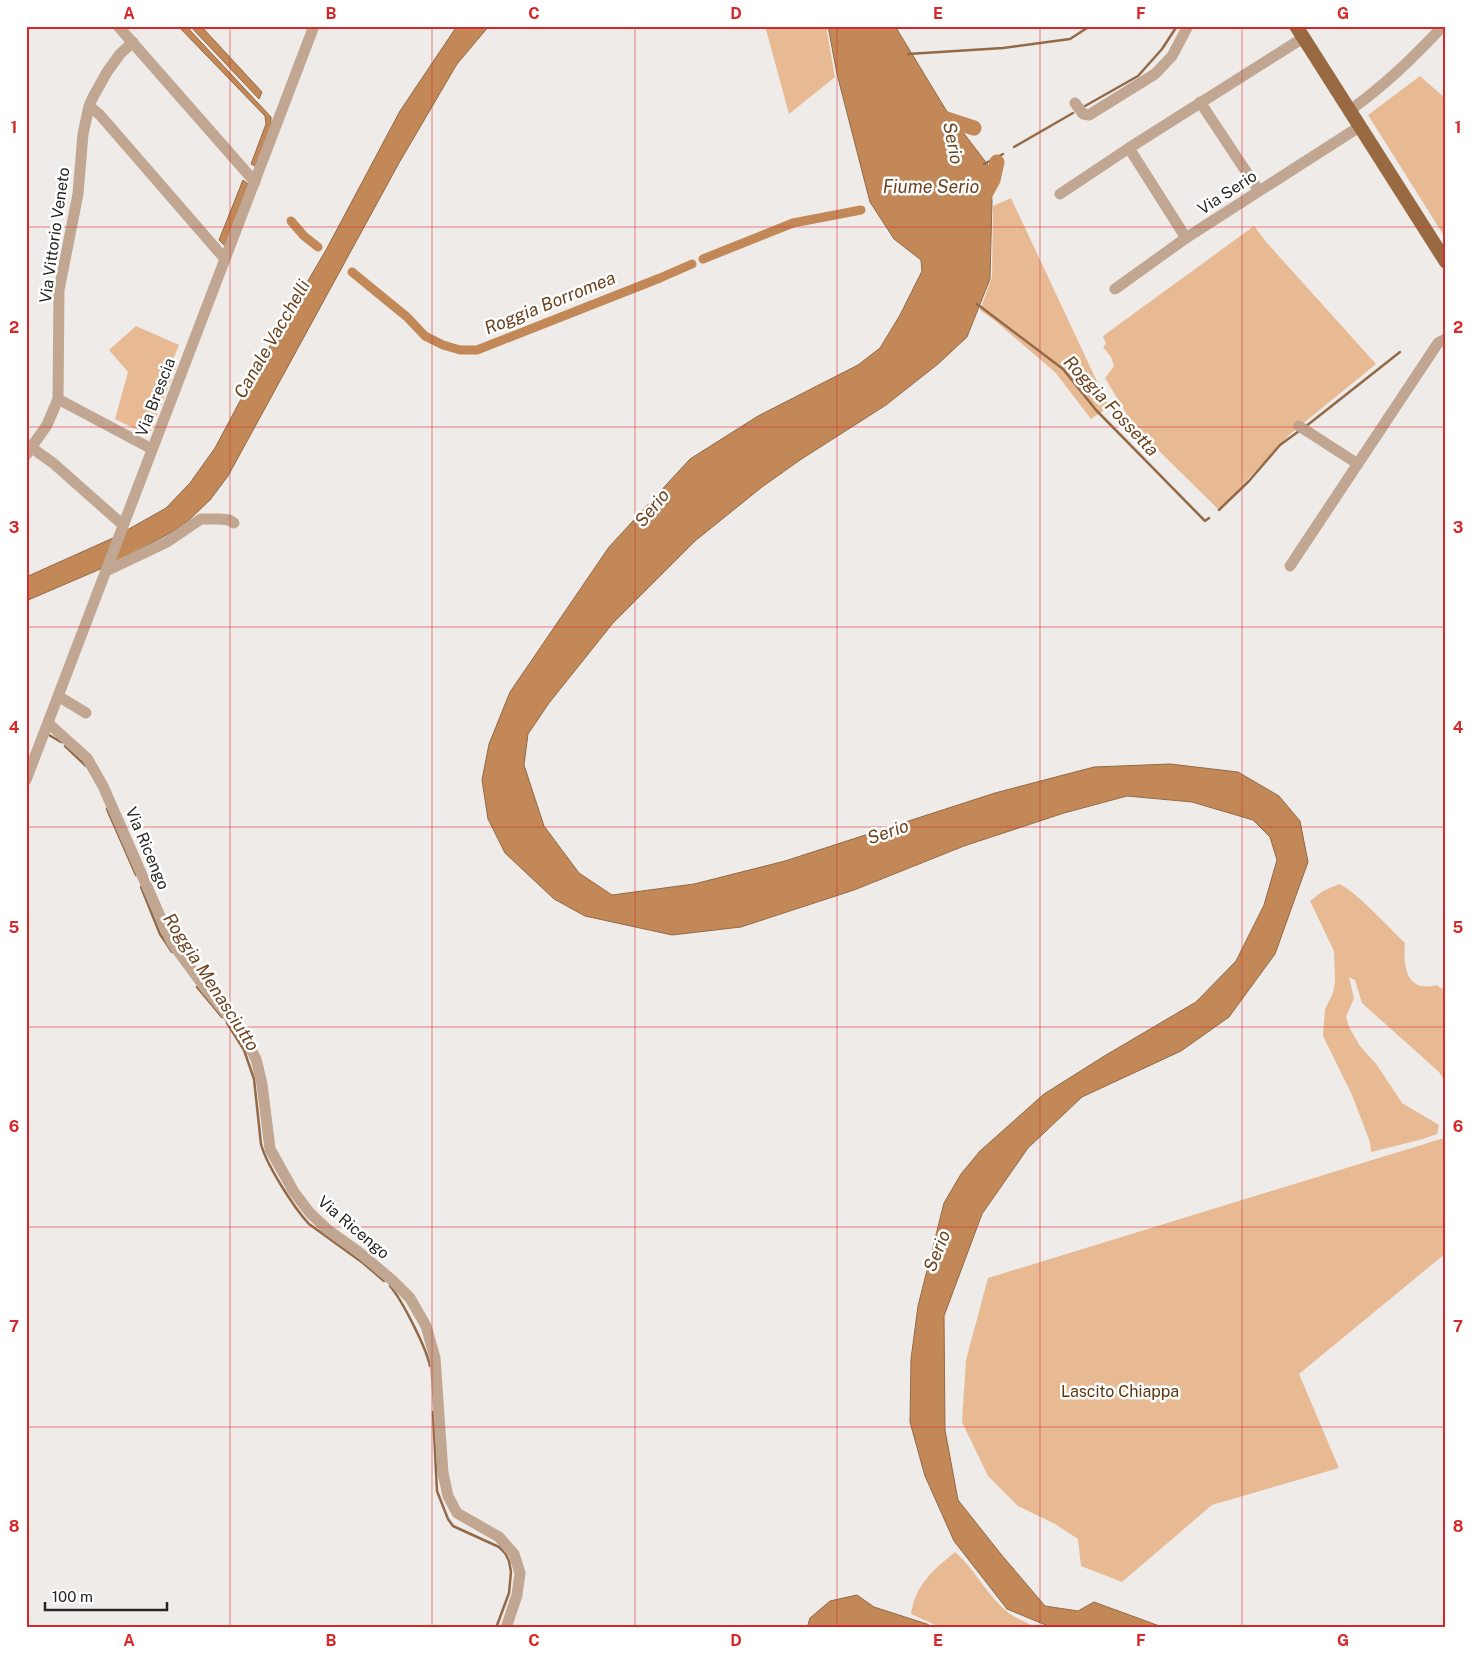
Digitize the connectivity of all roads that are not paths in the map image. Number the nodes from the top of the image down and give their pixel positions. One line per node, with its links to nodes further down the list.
1 (118, 26): 6 (street)
2 (314, 26): 13 (street, Via Brescia)
3 (1188, 26): 8 (street)
4 (1442, 26): 10 (street)
5 (1299, 32): 7 (street); 10 (main road)
6 (133, 42): 9 (street, Via Vittorio Veneto); 13 (street)
7 (1200, 102): 12 (street); 14 (street)
8 (1075, 103)
9 (89, 106): 17 (street); 21 (street, Via Vittorio Veneto)
10 (1349, 111): 11 (main road)
11 (1359, 127): 14 (street, Via Serio); 18 (main road)
12 (1129, 148): 15 (street); 16 (street)
13 (255, 182): 17 (street, Via Brescia)
14 (1259, 191): 16 (street, Via Serio)
15 (1060, 194)
16 (1186, 238): 19 (street, Via Serio)
17 (225, 259): 23 (street, Via Brescia)
18 (1446, 262)
19 (1115, 289)
20 (1446, 339): 25 (street)
21 (58, 399): 23 (street); 24 (street, Via Vittorio Veneto)
22 (1303, 429): 25 (street)
23 (152, 449): 27 (street, Via Brescia)
24 (29, 451): 27 (street, Via Vittorio Veneto)
25 (1358, 464): 28 (street)
26 (234, 523): 29 (street)
27 (122, 528): 29 (street, Via Brescia)
28 (1290, 566)
29 (107, 569): 30 (street, Via Brescia)
30 (58, 696): 31 (street); 32 (street, Via Brescia)
31 (86, 713)
32 (48, 723): 33 (street, Via Brescia); 34 (street, Via Ricengo)
33 (26, 780)
34 (506, 1628)

